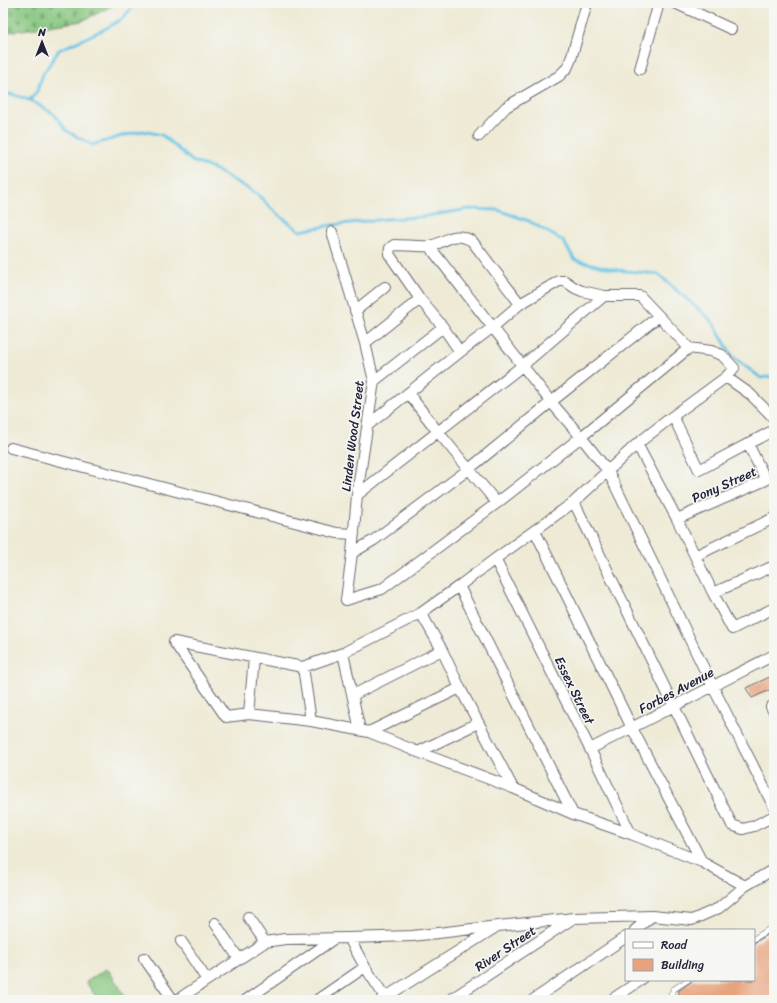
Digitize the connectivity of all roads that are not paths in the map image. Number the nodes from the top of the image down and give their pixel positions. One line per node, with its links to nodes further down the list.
1 (587, 3): 6 (street)
2 (659, 3): 5 (street)
3 (675, 3): 4 (street)
4 (731, 29)
5 (640, 69)
6 (479, 136)
7 (332, 232): 13 (street, Linden Wood Street)
8 (429, 246): 11 (street); 12 (street); 16 (street)
9 (385, 287): 13 (street)
10 (604, 296): 12 (street); 14 (street); 20 (street)
11 (420, 299): 15 (street); 17 (street)
12 (520, 304): 16 (street)
13 (355, 311): 17 (street, Linden Wood Street)
14 (659, 316): 18 (street); 24 (street)
15 (443, 327): 19 (street); 22 (street)
16 (493, 327): 19 (street); 20 (street)
17 (365, 343): 22 (street, Linden Wood Street)
18 (689, 348): 21 (street); 30 (street)
19 (460, 352): 23 (street)
20 (522, 366): 24 (street); 29 (street)
21 (726, 377): 25 (street); 26 (street)
22 (374, 382): 27 (street, Linden Wood Street)
23 (408, 393): 27 (street); 29 (street)
24 (551, 402): 30 (street); 34 (street)
25 (673, 416): 31 (street); 32 (street)
26 (774, 418)
27 (368, 425): 36 (street, Linden Wood Street)
28 (774, 430): 32 (street)
29 (438, 432): 34 (street); 36 (street)
30 (581, 437): 35 (street); 38 (street)
31 (637, 444): 35 (street); 40 (street)
32 (748, 444): 40 (street, Pony Street)
33 (11, 448): 42 (street)
34 (469, 469): 38 (street); 43 (street)
35 (608, 471): 37 (street); 56 (street)
36 (357, 495): 42 (street, Linden Wood Street)
37 (574, 502): 41 (street); 59 (street)
38 (497, 503): 43 (street, Linden Wood Street)
39 (774, 518): 44 (street)
40 (677, 519): 44 (street)
41 (535, 531): 45 (street); 65 (street)
42 (354, 534): 43 (street, Linden Wood Street)
43 (352, 553)
44 (695, 556): 48 (street)
45 (495, 559): 47 (street); 67 (street, Essex Street)
46 (774, 566): 48 (street)
47 (459, 586): 50 (street); 71 (street)
48 (713, 593): 49 (street)
49 (774, 608)
50 (421, 613): 51 (street); 52 (street)
51 (442, 650): 57 (street); 58 (street)
52 (343, 653): 55 (street); 58 (street)
53 (774, 655): 56 (street, Forbes Avenue)
54 (254, 658): 55 (street); 62 (street); 62 (street)
55 (303, 667): 63 (street)
56 (712, 686): 59 (street, Forbes Avenue); 70 (street)
57 (460, 688): 64 (street); 66 (street)
58 (353, 695): 66 (street)
59 (673, 705): 65 (street, Forbes Avenue); 72 (street)
60 (774, 705): 61 (street)
61 (774, 712)
62 (249, 714): 63 (street)
63 (311, 721): 66 (street)
64 (478, 723): 68 (street); 69 (street)
65 (632, 728): 67 (street, Forbes Avenue); 74 (street)
66 (364, 731): 68 (street)
67 (590, 749): 73 (street, Essex Street)
68 (418, 752): 69 (street)
69 (513, 788): 71 (street)
70 (774, 807)
71 (573, 814): 73 (street)
72 (774, 816)
73 (631, 834): 74 (street)
74 (702, 862): 76 (street)
75 (774, 869): 76 (street)
76 (745, 886): 77 (street)
77 (652, 916): 79 (street); 83 (street)
78 (248, 917): 89 (street)
79 (574, 918): 81 (street); 101 (street, River Street)
80 (215, 923): 91 (street)
81 (498, 926): 85 (street); 96 (street)
82 (774, 926): 87 (lane)
83 (636, 929)
84 (335, 938): 85 (street); 89 (street); 99 (street)
85 (349, 938): 92 (street)
86 (625, 938): 102 (street)
87 (755, 938)
88 (181, 941): 93 (street)
89 (265, 942): 91 (street)
90 (144, 958): 97 (street)
91 (239, 959): 93 (street)
92 (365, 968): 96 (street); 100 (street)
93 (207, 980): 98 (street)
94 (640, 981): 103 (street)
95 (686, 981): 104 (lane)
96 (384, 999)
97 (173, 1000)
98 (177, 1000)
99 (246, 1000)
100 (317, 1000)
101 (450, 1000)
102 (533, 1000)
103 (611, 1000)
104 (673, 1000)

